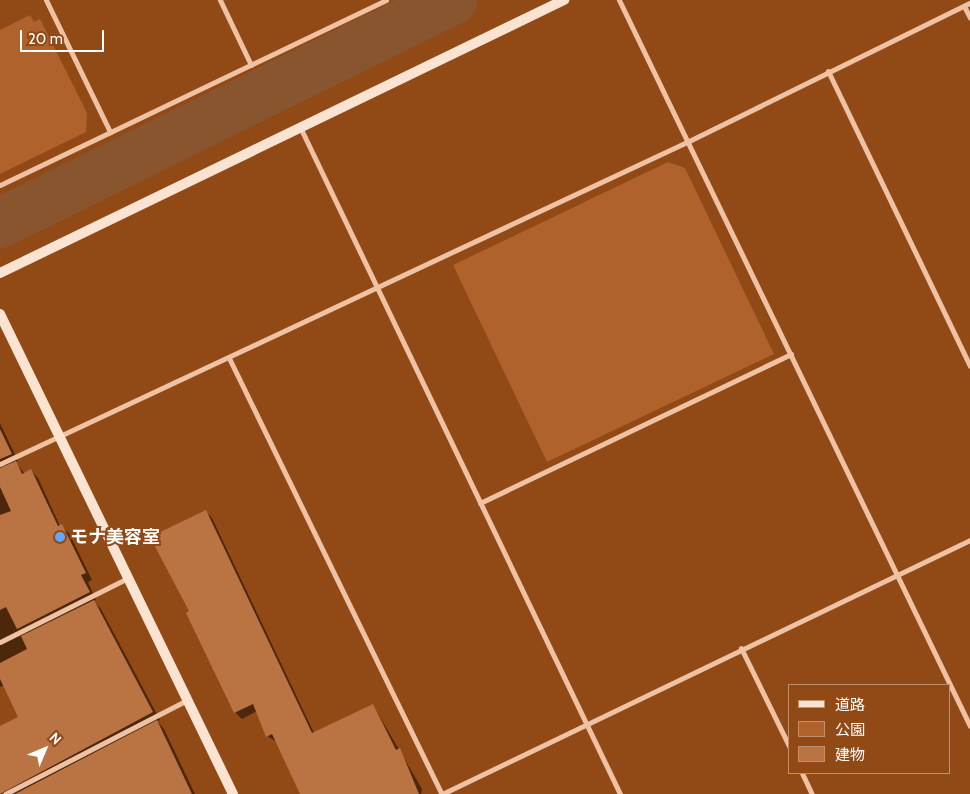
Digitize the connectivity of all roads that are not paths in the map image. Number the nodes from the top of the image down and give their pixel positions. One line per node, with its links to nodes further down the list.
1 (46, 0): 11 (street)
2 (220, 0): 8 (street)
3 (386, 0): 8 (street)
4 (564, 0): 10 (street)
5 (619, 0): 12 (street)
6 (967, 4): 7 (street); 9 (street)
7 (970, 18)
8 (251, 65): 11 (street)
9 (828, 71): 12 (street); 19 (street)
10 (301, 129): 14 (street); 15 (street)
11 (110, 132): 13 (street)
12 (689, 141): 15 (street); 17 (street)
13 (0, 185)
14 (0, 273)
15 (376, 289): 18 (street); 22 (street)
16 (0, 314): 20 (street)
17 (791, 354): 22 (street); 24 (street)
18 (229, 358): 20 (street); 37 (street)
19 (970, 366)
20 (60, 436): 21 (street); 25 (street)
21 (0, 464)
22 (480, 503): 31 (street)
23 (970, 540): 24 (street)
24 (896, 574): 27 (street); 28 (street)
25 (128, 578): 26 (street); 30 (street)
26 (0, 642)
27 (741, 648): 31 (street); 33 (street)
28 (950, 684)
29 (950, 685): 32 (street)
30 (188, 700): 35 (street); 36 (street)
31 (586, 722): 37 (street); 38 (street)
32 (970, 726)
33 (788, 744)
34 (802, 774): 39 (street)
35 (5, 794)
36 (233, 794)
37 (442, 794)
38 (620, 794)
39 (812, 794)

